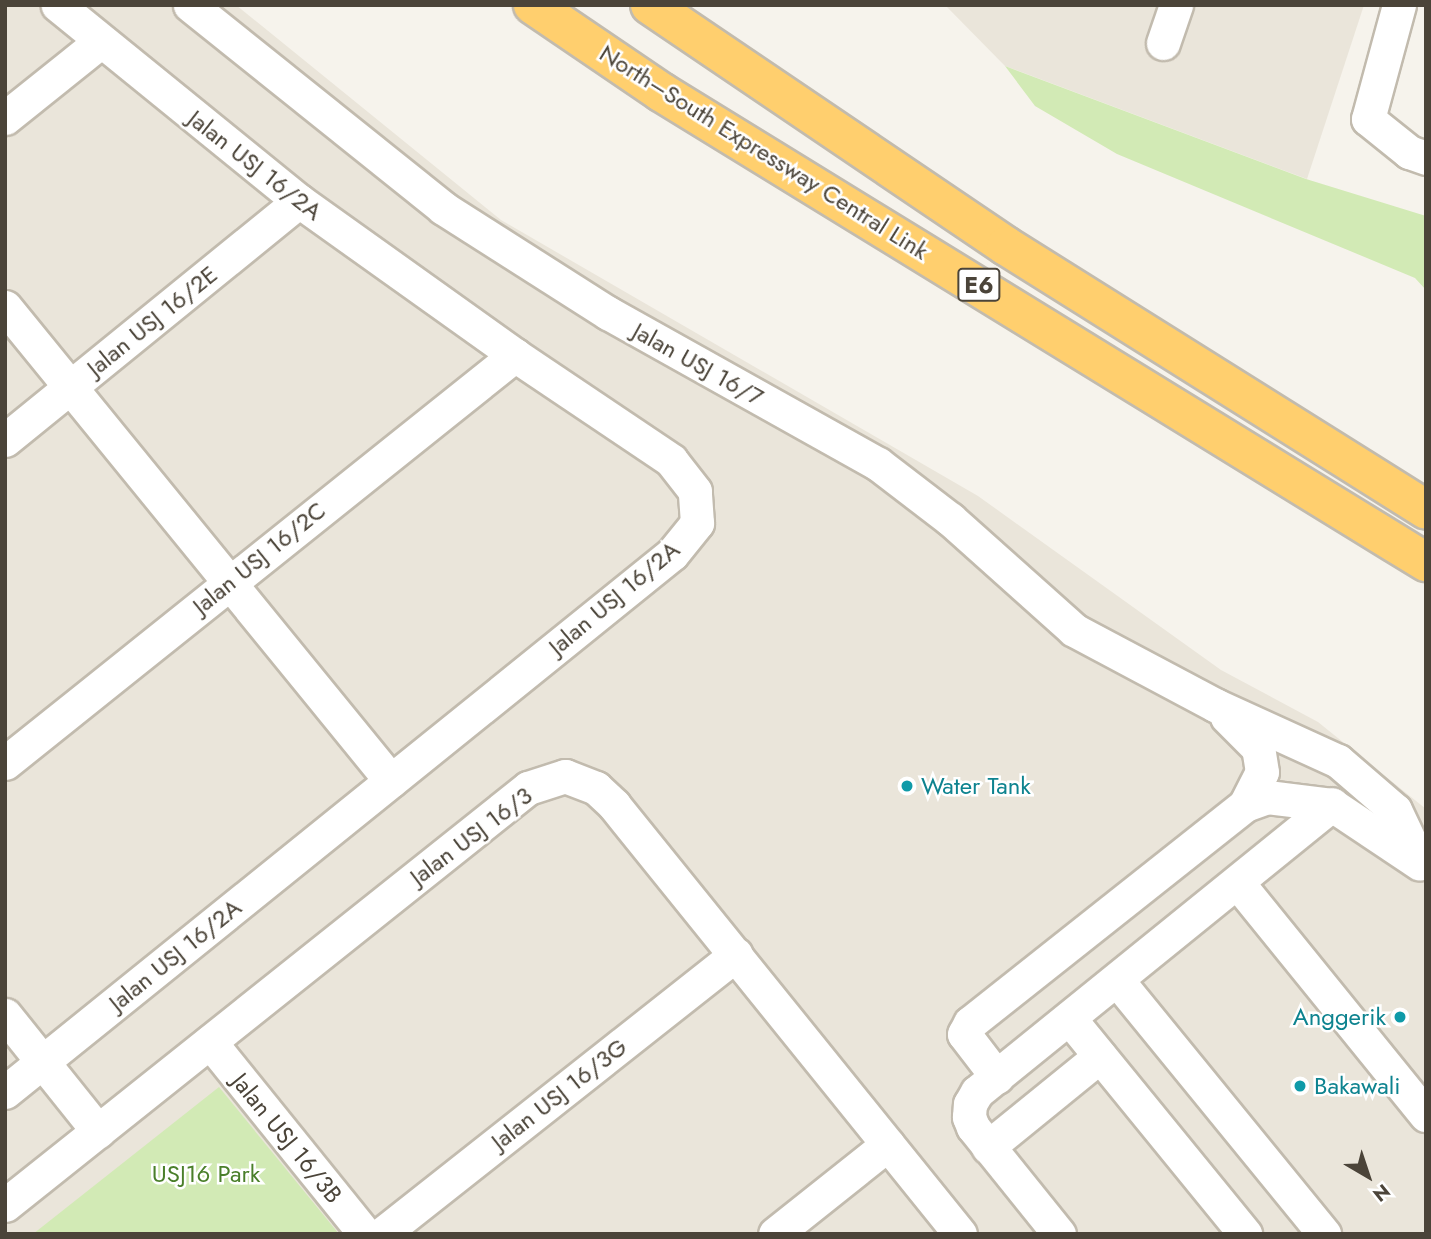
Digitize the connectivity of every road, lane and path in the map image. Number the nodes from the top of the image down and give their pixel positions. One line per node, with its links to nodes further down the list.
1 (58, 5): 7 (street, Jalan USJ 16/2A)
2 (190, 5): 19 (street, Jalan USJ 16/7)
3 (533, 5): 17 (highway, North–South Expressway Central Link / E6)
4 (650, 5): 16 (highway, North–South Expressway Central Link / E6)
5 (1176, 5): 8 (street)
6 (1399, 5): 10 (street)
7 (100, 41): 9 (street); 11 (street, Jalan USJ 16/2A)
8 (1163, 43)
9 (5, 118)
10 (1426, 158)
11 (299, 201): 13 (street, Jalan USJ 16/2A); 14 (street, Jalan USJ 16/2E)
12 (5, 307): 14 (street)
13 (514, 355): 18 (street, Jalan USJ 16/2C); 21 (street, Jalan USJ 16/2A)
14 (70, 387): 15 (street, Jalan USJ 16/2E); 18 (street)
15 (5, 440)
16 (1426, 509)
17 (1426, 562)
18 (229, 582): 20 (street, Jalan USJ 16/2C); 21 (street)
19 (1215, 705): 22 (street); 24 (street)
20 (5, 763)
21 (391, 781): 32 (street, Jalan USJ 16/2A)
22 (1245, 805): 23 (street); 33 (street)
23 (1332, 805): 24 (street); 25 (street)
24 (1423, 866)
25 (1237, 881): 27 (street); 35 (street)
26 (736, 954): 30 (street, Jalan USJ 16/3); 37 (street, Jalan USJ 16/3); 41 (street, Jalan USJ 16/3G)
27 (1117, 979): 29 (street); 46 (street)
28 (5, 1015): 32 (street)
29 (1069, 1018): 31 (street); 33 (street)
30 (210, 1042): 36 (street, Jalan USJ 16/3); 40 (street, Jalan USJ 16/3B)
31 (1100, 1056): 38 (street); 45 (street)
32 (43, 1062): 34 (street, Jalan USJ 16/2A); 36 (street)
33 (997, 1077): 38 (street)
34 (5, 1092)
35 (1426, 1115)
36 (98, 1131): 39 (street, Jalan USJ 16/3)
37 (888, 1144): 42 (street); 43 (street, Jalan USJ 16/3)
38 (988, 1147): 44 (street)
39 (5, 1206)
40 (365, 1234)
41 (382, 1234)
42 (775, 1234)
43 (960, 1234)
44 (1059, 1234)
45 (1245, 1234)
46 (1324, 1234)

